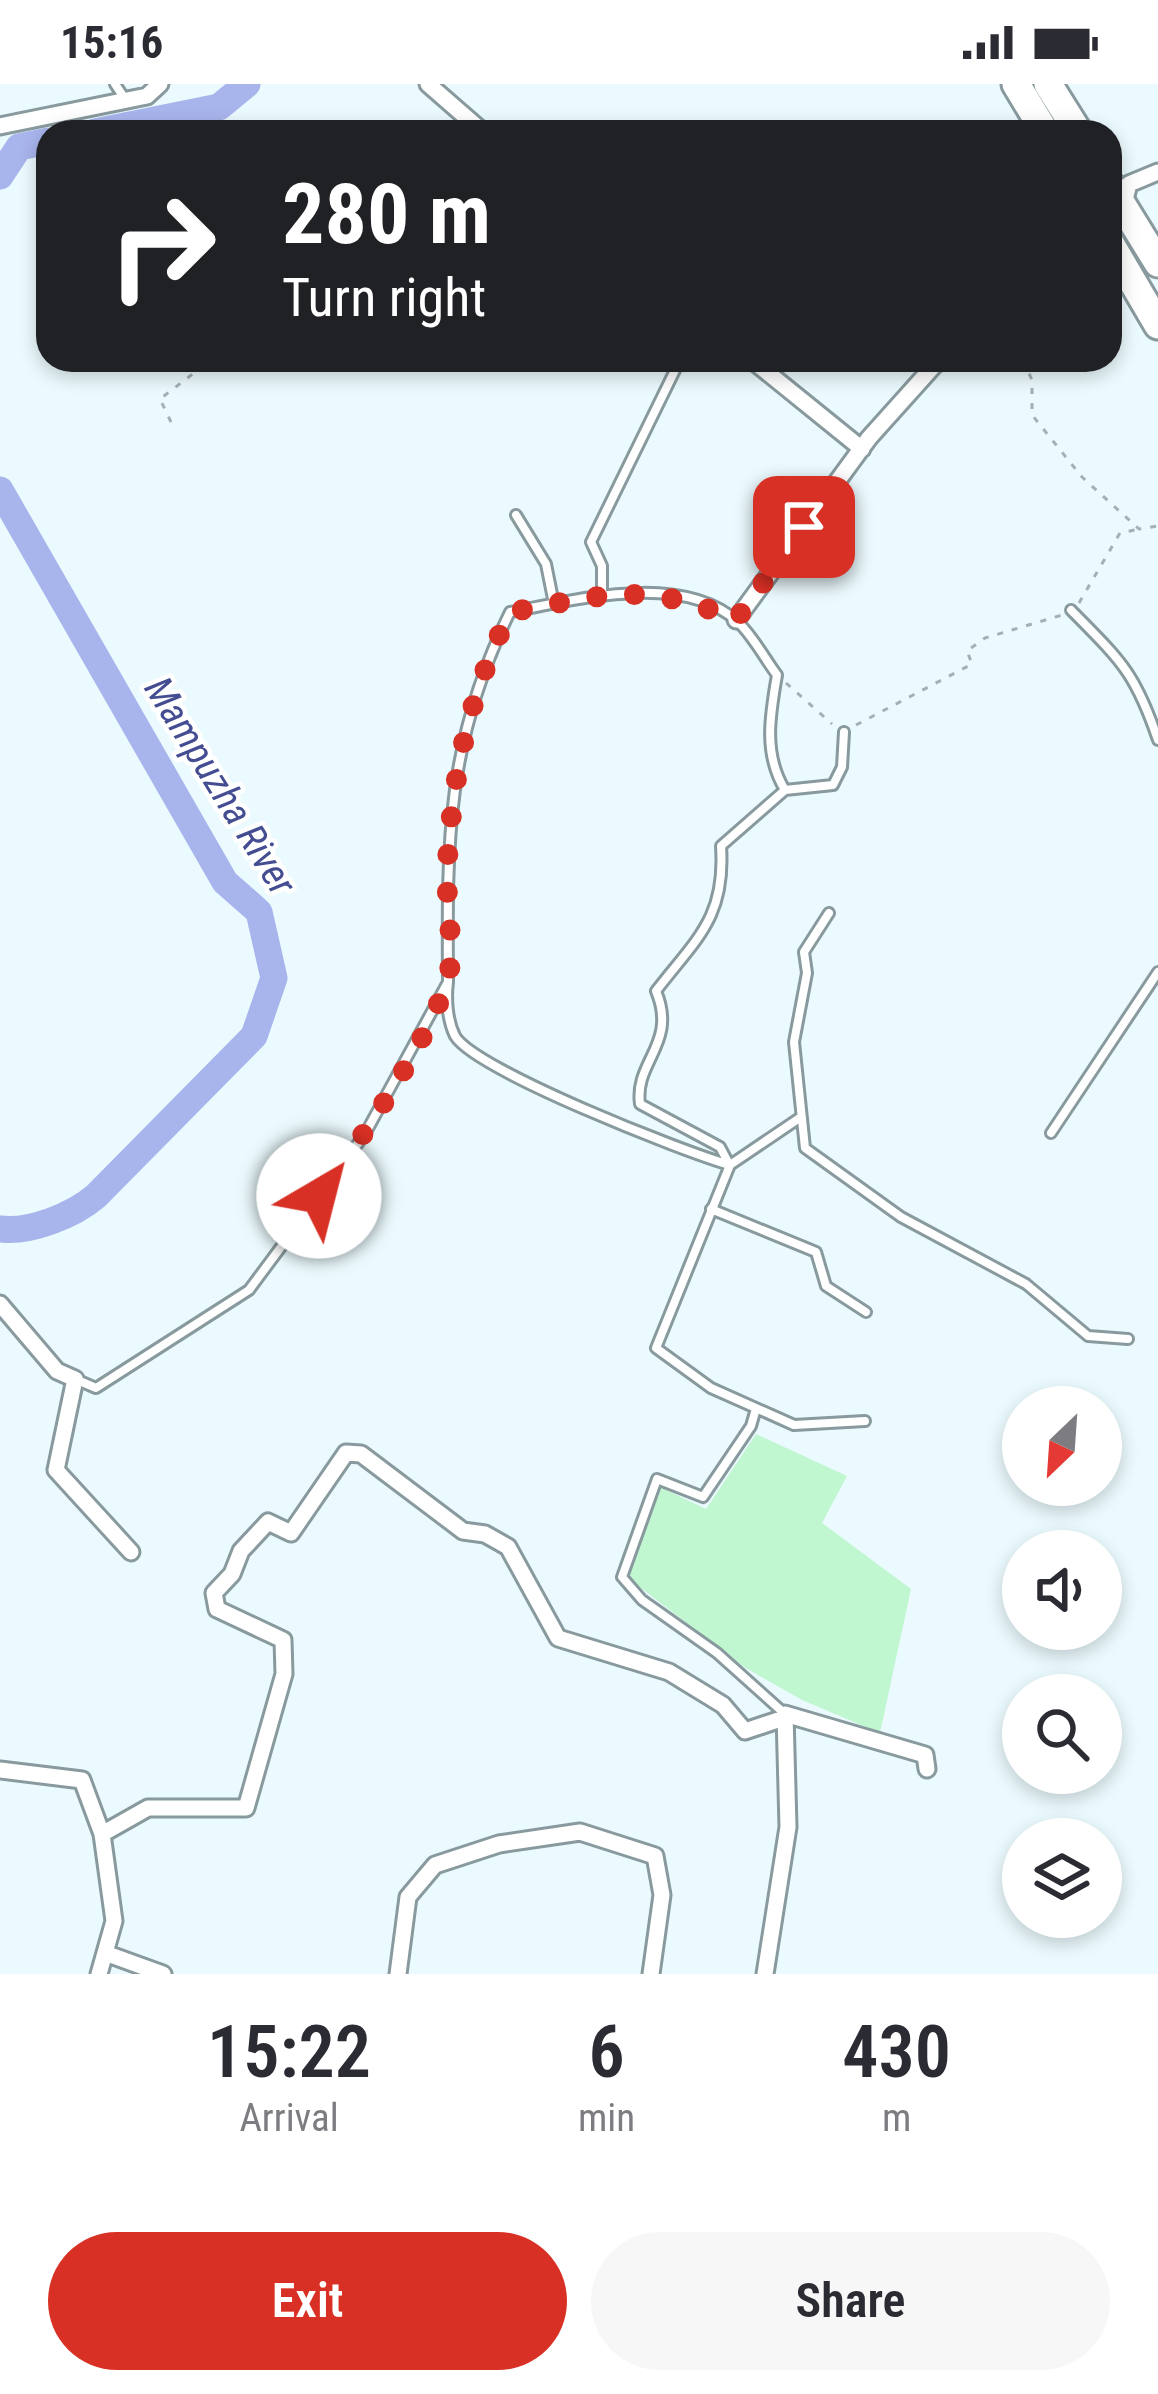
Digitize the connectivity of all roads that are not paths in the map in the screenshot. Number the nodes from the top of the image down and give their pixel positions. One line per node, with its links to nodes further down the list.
1 (115, 84): 6 (lane)
2 (160, 84): 6 (street)
3 (428, 84): 7 (street)
4 (1016, 84): 8 (highway)
5 (1048, 84): 9 (highway)
6 (126, 100): 10 (street)
7 (469, 120)
8 (1038, 120)
9 (1070, 120)
10 (0, 126)
11 (1158, 172): 12 (street)
12 (1122, 190)
13 (1122, 205): 14 (highway)
14 (1158, 262)
15 (1122, 264): 16 (highway)
16 (1158, 325)
17 (674, 372): 22 (lane)
18 (767, 372): 20 (street)
19 (928, 372): 20 (street)
20 (862, 449): 25 (street)
21 (516, 515): 23 (lane)
22 (602, 596): 23 (lane); 25 (lane)
23 (554, 604): 31 (lane)
24 (1071, 610): 27 (lane)
25 (736, 620): 28 (lane)
26 (844, 731): 28 (lane)
27 (1158, 740)
28 (784, 790): 34 (lane)
29 (829, 913): 32 (lane)
30 (1158, 973): 33 (lane)
31 (448, 982): 34 (lane); 39 (lane)
32 (802, 1116): 34 (lane); 38 (lane)
33 (1051, 1133)
34 (730, 1165): 35 (lane)
35 (711, 1209): 37 (lane); 40 (lane)
36 (0, 1304): 39 (street)
37 (866, 1312)
38 (1128, 1339)
39 (75, 1379): 42 (street)
40 (755, 1412): 41 (lane); 43 (lane)
41 (865, 1421)
42 (131, 1552)
43 (782, 1717): 44 (street); 46 (street); 52 (street)
44 (927, 1769)
45 (0, 1770): 46 (street)
46 (102, 1834): 47 (street)
47 (105, 1953): 48 (street); 49 (street)
48 (99, 1974)
49 (163, 1974)
50 (398, 1974): 51 (street)
51 (651, 1974)
52 (765, 1974)

